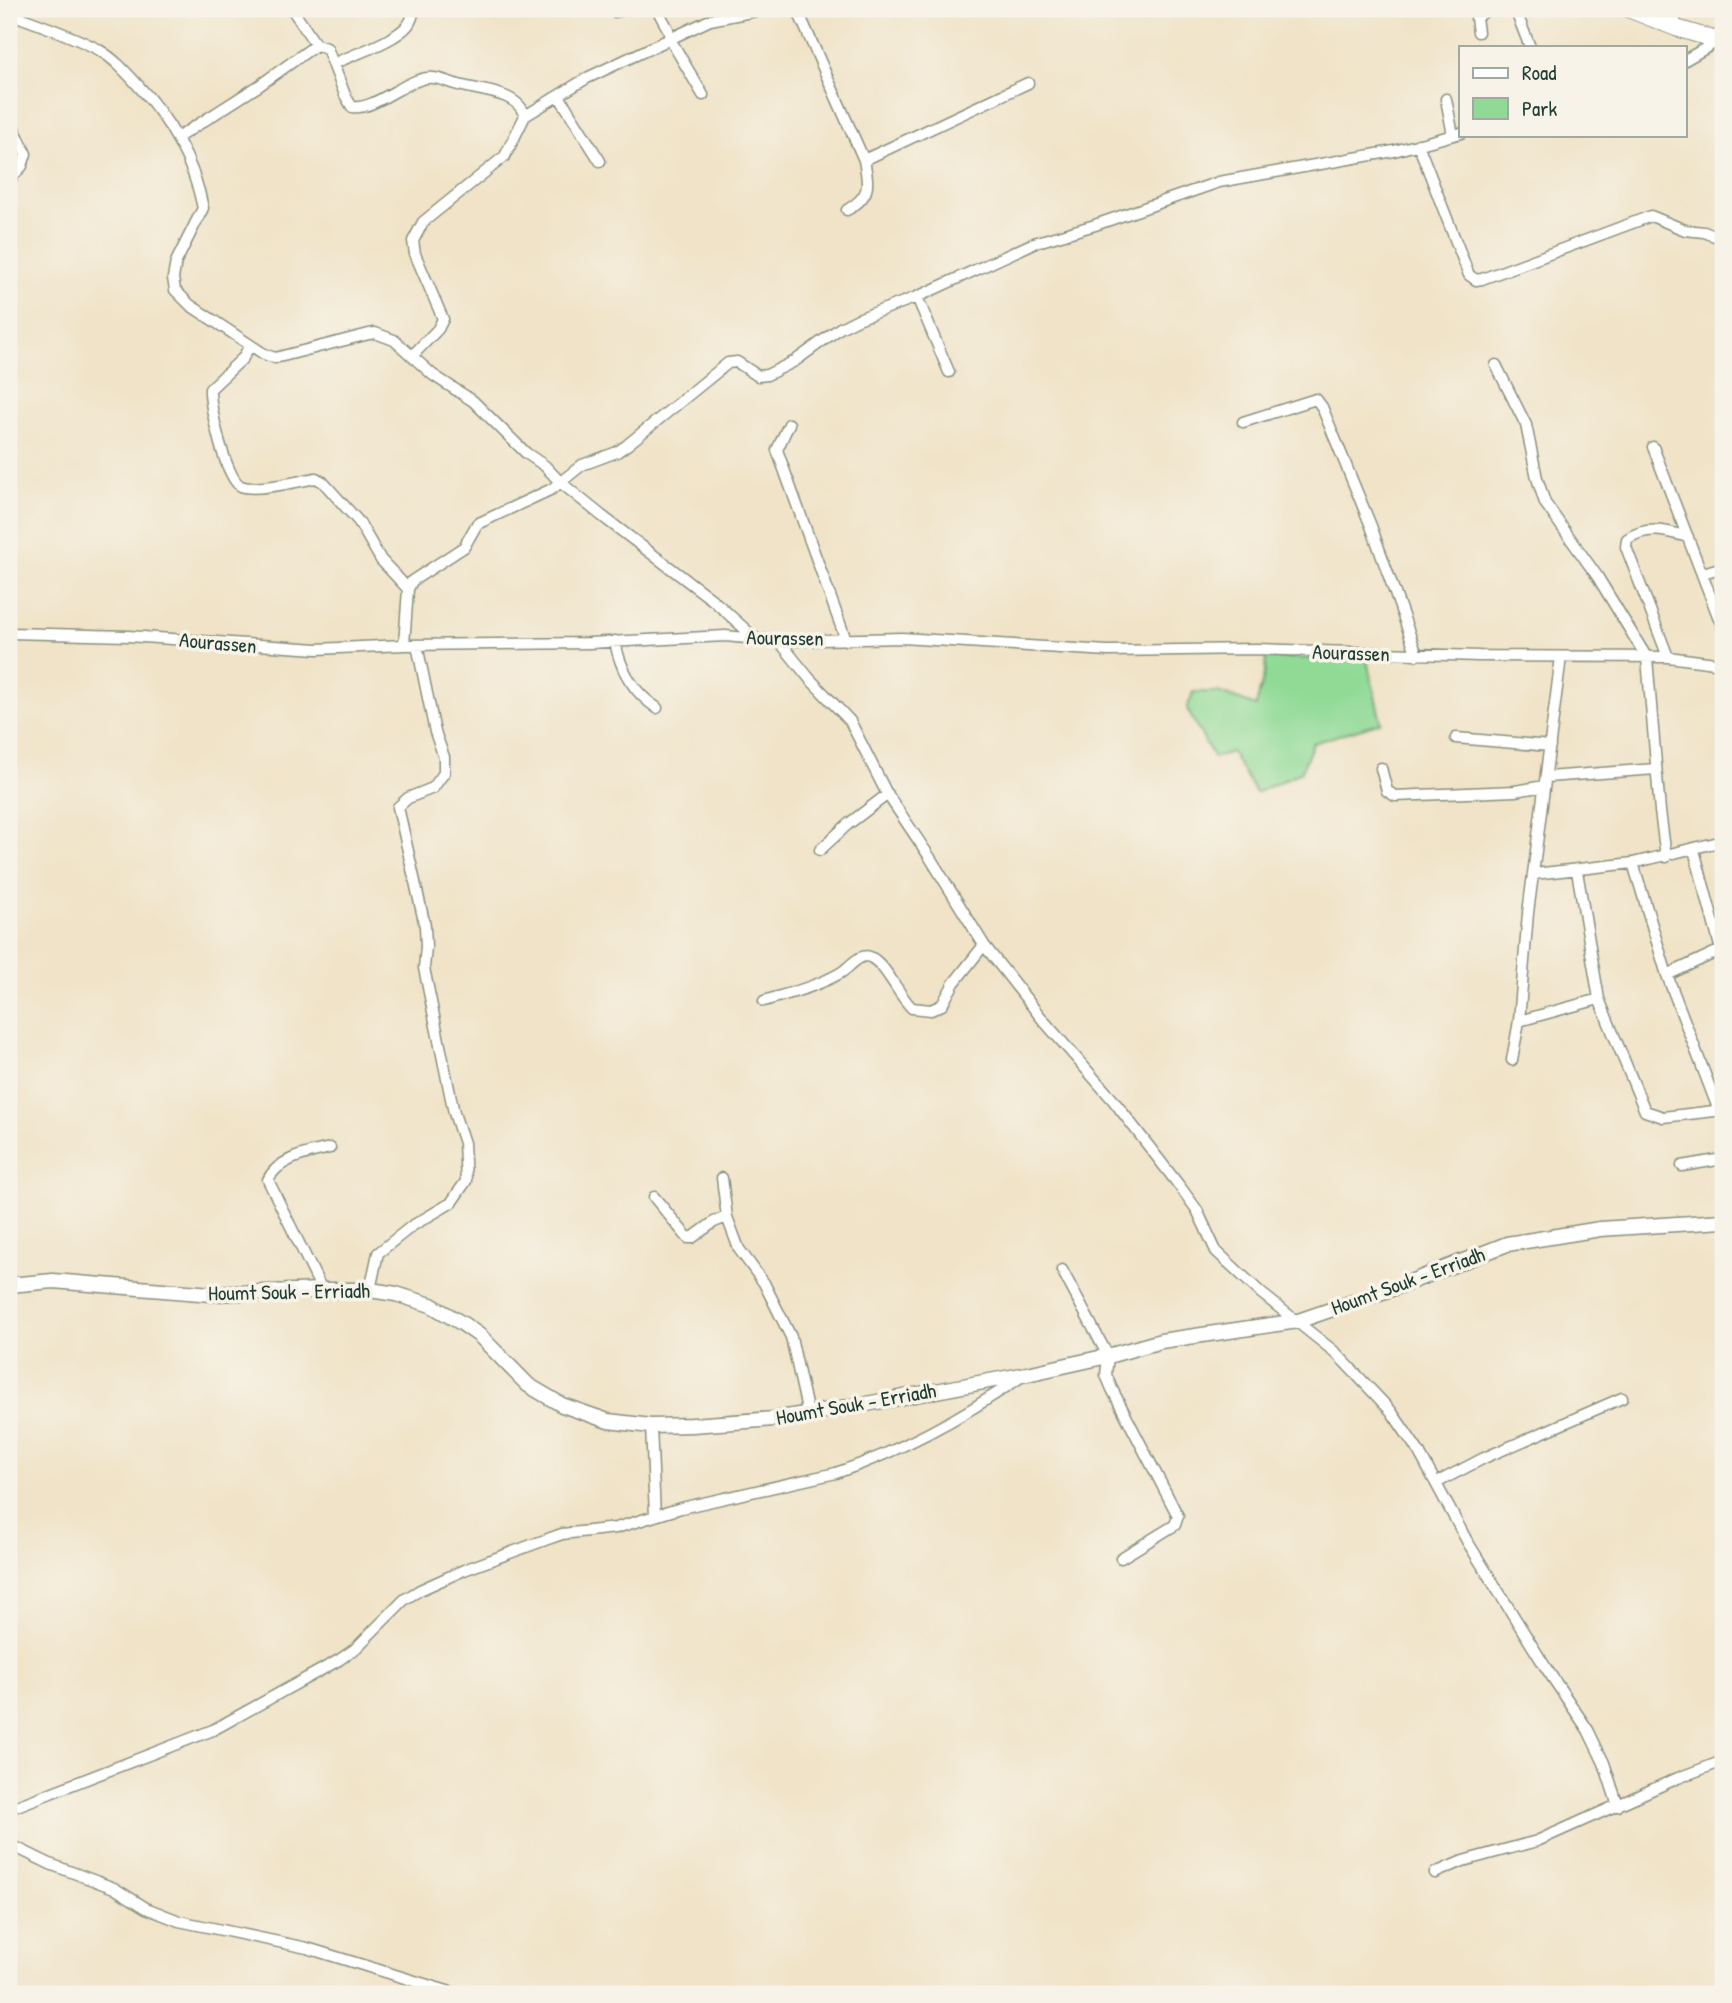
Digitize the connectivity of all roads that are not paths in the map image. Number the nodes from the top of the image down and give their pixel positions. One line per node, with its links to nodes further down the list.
1 (292, 9): 17 (street)
2 (414, 9): 20 (street)
3 (610, 9): 4 (street)
4 (629, 9)
5 (657, 9): 16 (street)
6 (766, 9): 16 (street)
7 (797, 9): 30 (street)
8 (1488, 9): 14 (street)
9 (1515, 9): 18 (street)
10 (1628, 9): 13 (main road)
11 (1674, 9): 13 (street)
12 (9, 13): 28 (street)
13 (1676, 28): 15 (main road)
14 (1478, 32)
15 (1721, 37): 19 (street)
16 (670, 39): 22 (street); 23 (street)
17 (316, 45): 20 (street); 28 (street)
18 (1530, 46)
19 (1686, 59)
20 (333, 64): 25 (street)
21 (1028, 83): 30 (street)
22 (702, 95)
23 (559, 96): 25 (street); 31 (street)
24 (1446, 99): 27 (street)
25 (525, 116): 37 (street)
26 (9, 117): 32 (street)
27 (1457, 134): 29 (street)
28 (177, 138): 36 (street)
29 (1418, 144): 34 (street); 35 (street)
30 (864, 160): 33 (street)
31 (600, 161)
32 (9, 180)
33 (847, 210)
34 (1723, 239)
35 (917, 297): 39 (street); 43 (street)
36 (250, 345): 37 (street); 47 (street)
37 (412, 356): 43 (street)
38 (1496, 365): 59 (street)
39 (949, 372)
40 (1243, 422): 56 (street)
41 (789, 424): 51 (street)
42 (1653, 447): 44 (street)
43 (560, 482): 47 (street); 50 (street)
44 (1688, 537): 46 (street); 58 (street)
45 (1723, 567): 46 (street)
46 (1703, 573): 48 (street)
47 (408, 589): 54 (street)
48 (1723, 629)
49 (9, 633): 54 (street, Aourassen)
50 (756, 639): 52 (street, Aourassen); 53 (street, Aourassen)
51 (846, 640): 53 (street, Aourassen); 56 (street, Aourassen)
52 (615, 641): 55 (street, Aourassen); 61 (street)
53 (779, 641): 67 (street)
54 (404, 645): 55 (street, Aourassen)
55 (417, 645): 93 (street)
56 (1417, 655): 57 (street, Aourassen)
57 (1561, 657): 59 (street, Aourassen); 63 (street)
58 (1668, 657): 59 (street, Aourassen); 60 (street, Aourassen)
59 (1647, 658): 65 (street)
60 (1721, 663)
61 (657, 708)
62 (1456, 738): 63 (street)
63 (1550, 746): 66 (street)
64 (1381, 768): 66 (street)
65 (1656, 769): 66 (street); 71 (street)
66 (1546, 782): 74 (street)
67 (888, 794): 69 (street); 75 (street)
68 (1723, 842): 70 (street)
69 (820, 850)
70 (1694, 850): 71 (street); 76 (street)
71 (1666, 856): 72 (street)
72 (1633, 863): 73 (street); 77 (street)
73 (1577, 871): 74 (street); 78 (street)
74 (1534, 874): 80 (street)
75 (984, 945): 79 (street); 94 (street)
76 (1722, 949): 77 (street)
77 (1667, 975): 82 (street)
78 (1599, 999): 80 (street); 82 (street)
79 (764, 1001)
80 (1519, 1021): 81 (street)
81 (1512, 1060)
82 (1721, 1110)
83 (330, 1148): 92 (street)
84 (1723, 1159): 85 (street)
85 (1682, 1166)
86 (722, 1178): 88 (street)
87 (654, 1197): 88 (street)
88 (727, 1217): 98 (street)
89 (1723, 1221): 94 (street, Houmt Souk - Erriadh)
90 (1062, 1270): 95 (street)
91 (9, 1285): 92 (street, Houmt Souk - Erriadh)
92 (322, 1290): 93 (street, Houmt Souk - Erriadh)
93 (370, 1290): 99 (street, Houmt Souk - Erriadh)
94 (1298, 1321): 95 (street, Houmt Souk - Erriadh); 100 (street)
95 (1108, 1356): 96 (street, Houmt Souk - Erriadh); 102 (street)
96 (1027, 1374): 98 (street, Houmt Souk - Erriadh); 101 (street)
97 (1622, 1398): 100 (street)
98 (808, 1414): 99 (street, Houmt Souk - Erriadh)
99 (651, 1426): 101 (street)
100 (1436, 1483): 104 (street)
101 (655, 1516): 105 (street)
102 (1121, 1558)
103 (1723, 1761): 104 (street)
104 (1618, 1806): 107 (street)
105 (10, 1810)
106 (9, 1844): 108 (street)
107 (1435, 1873)
108 (457, 1994)

